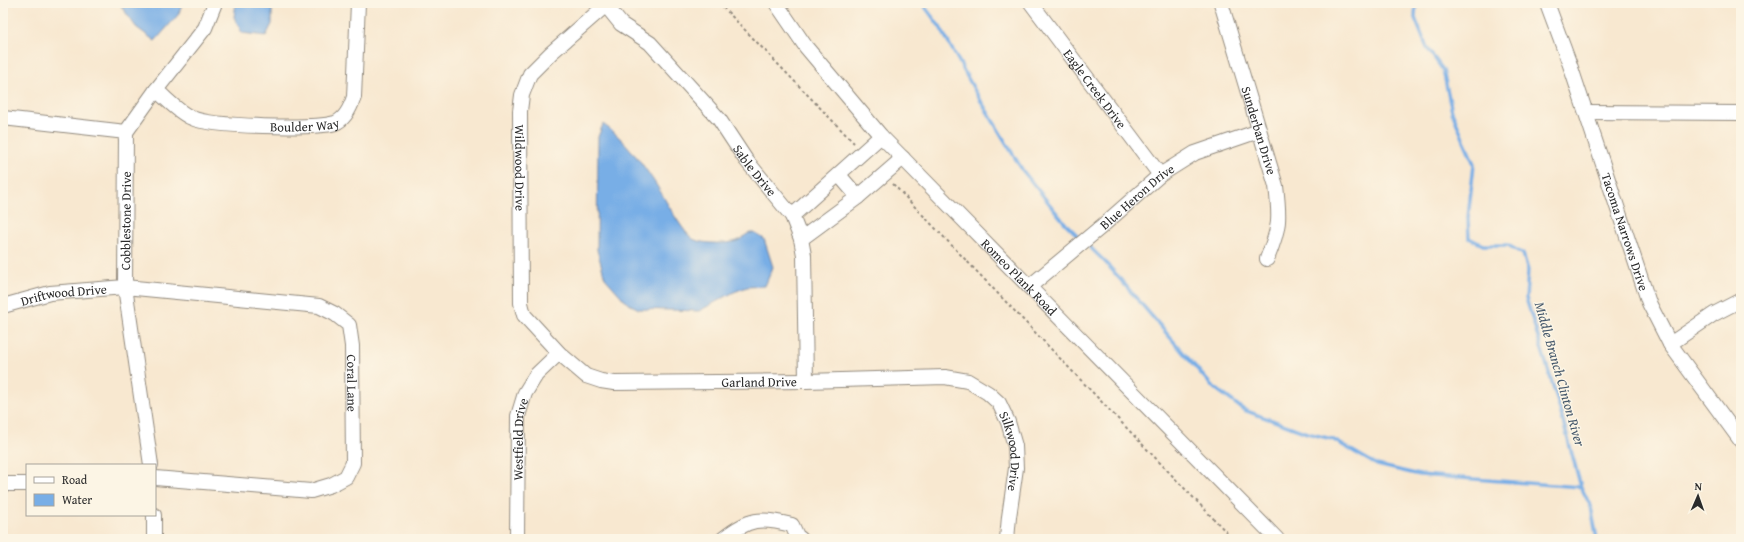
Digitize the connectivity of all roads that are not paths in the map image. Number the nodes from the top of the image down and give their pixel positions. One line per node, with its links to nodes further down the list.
1 (215, 3): 8 (street)
2 (358, 3): 8 (street, Boulder Way)
3 (776, 3): 14 (street, Romeo Plank Road)
4 (1031, 3): 17 (street, Eagle Creek Drive)
5 (1221, 3): 12 (street, Sunderban Drive)
6 (1547, 3): 9 (street, Tacoma Narrows Drive)
7 (605, 4): 19 (street, Sable Drive); 27 (street, Wildwood Drive)
8 (156, 90): 13 (street)
9 (1586, 112): 10 (street); 26 (street, Tacoma Narrows Drive)
10 (1741, 113)
11 (3, 118): 13 (street)
12 (1259, 130): 17 (street, Blue Heron Drive); 21 (street, Sunderban Drive)
13 (126, 132): 22 (street, Cobblestone Drive)
14 (881, 136): 15 (street, Romeo Plank Road); 16 (street)
15 (902, 158): 18 (street); 23 (street, Romeo Plank Road)
16 (839, 175): 18 (street); 19 (street)
17 (1160, 175): 23 (street, Blue Heron Drive)
18 (858, 197): 20 (street)
19 (792, 216): 20 (street, Sable Drive)
20 (801, 239): 28 (street, Sable Drive)
21 (1267, 259)
22 (125, 287): 25 (street, Driftwood Drive); 31 (street, Cobblestone Drive); 32 (street, Coral Lane)
23 (1029, 287): 41 (street, Romeo Plank Road)
24 (1741, 300): 26 (street)
25 (3, 306)
26 (1670, 344): 30 (street, Tacoma Narrows Drive)
27 (559, 353): 28 (street, Garland Drive); 37 (street, Westfield Drive)
28 (806, 381): 29 (street, Garland Drive)
29 (968, 381): 40 (street, Silkwood Drive)
30 (1741, 441)
31 (151, 464)
32 (156, 478)
33 (3, 484): 34 (street)
34 (26, 484)
35 (154, 516): 36 (street)
36 (154, 539)
37 (517, 539)
38 (723, 539): 39 (street)
39 (801, 539)
40 (1007, 539)
41 (1277, 539)

